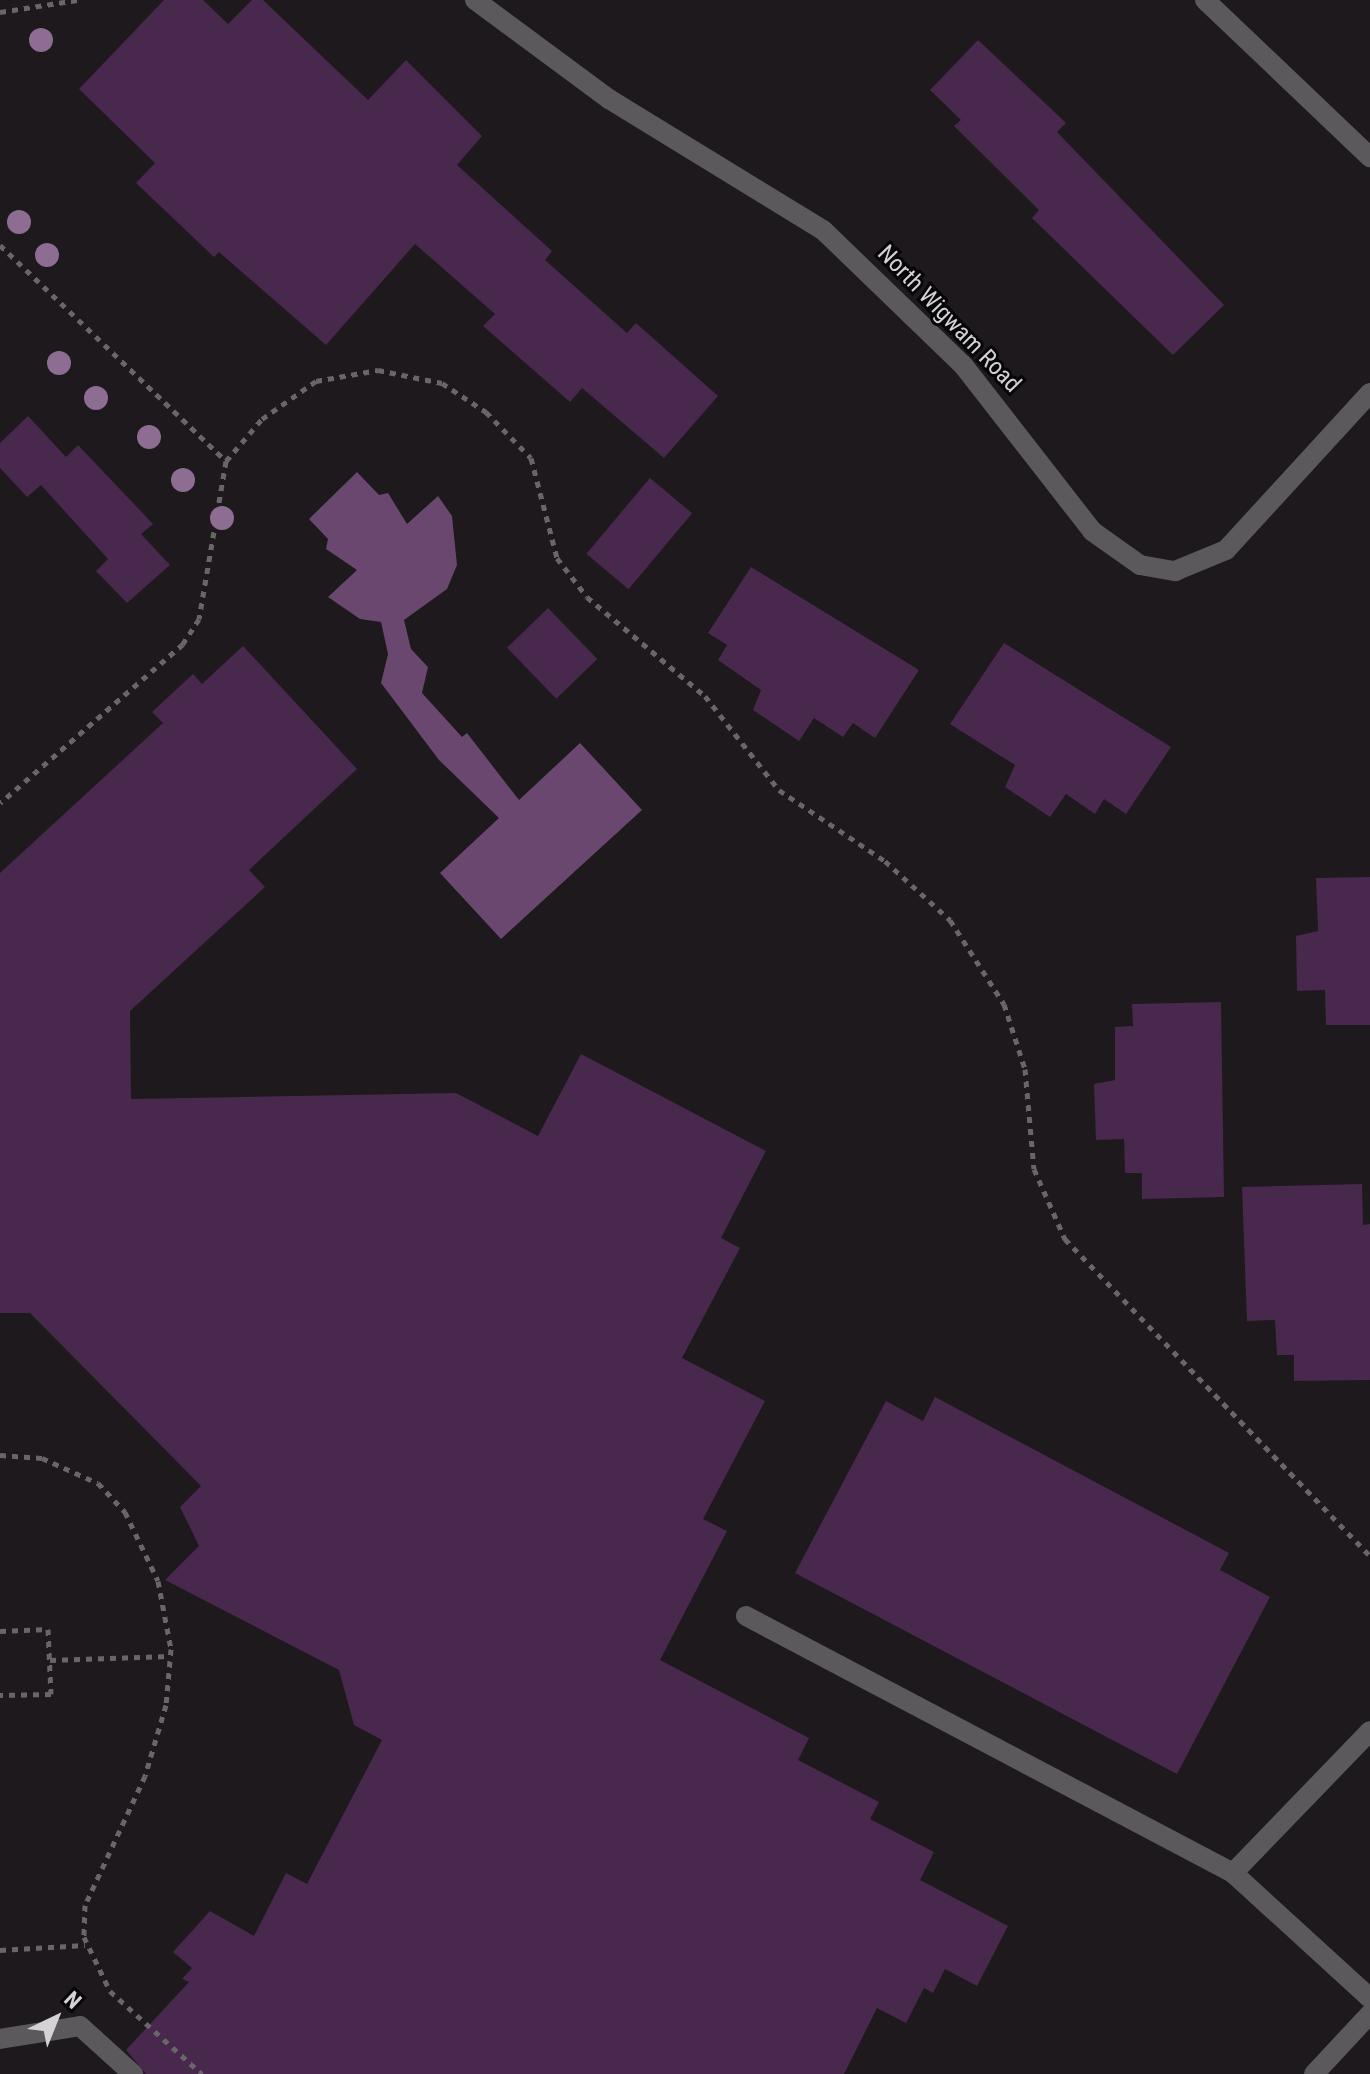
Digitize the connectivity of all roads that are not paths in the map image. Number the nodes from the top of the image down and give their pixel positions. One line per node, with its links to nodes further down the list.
1 (475, 0): 4 (street, North Wigwam Road)
2 (1205, 0): 3 (street)
3 (1370, 157)
4 (1370, 393)
5 (746, 1616): 7 (street)
6 (1370, 1731): 7 (street)
7 (1233, 1873): 8 (street)
8 (1370, 1998)
9 (1370, 2014): 12 (street)
10 (0, 2039): 11 (street)
11 (133, 2074)
12 (1314, 2074)

